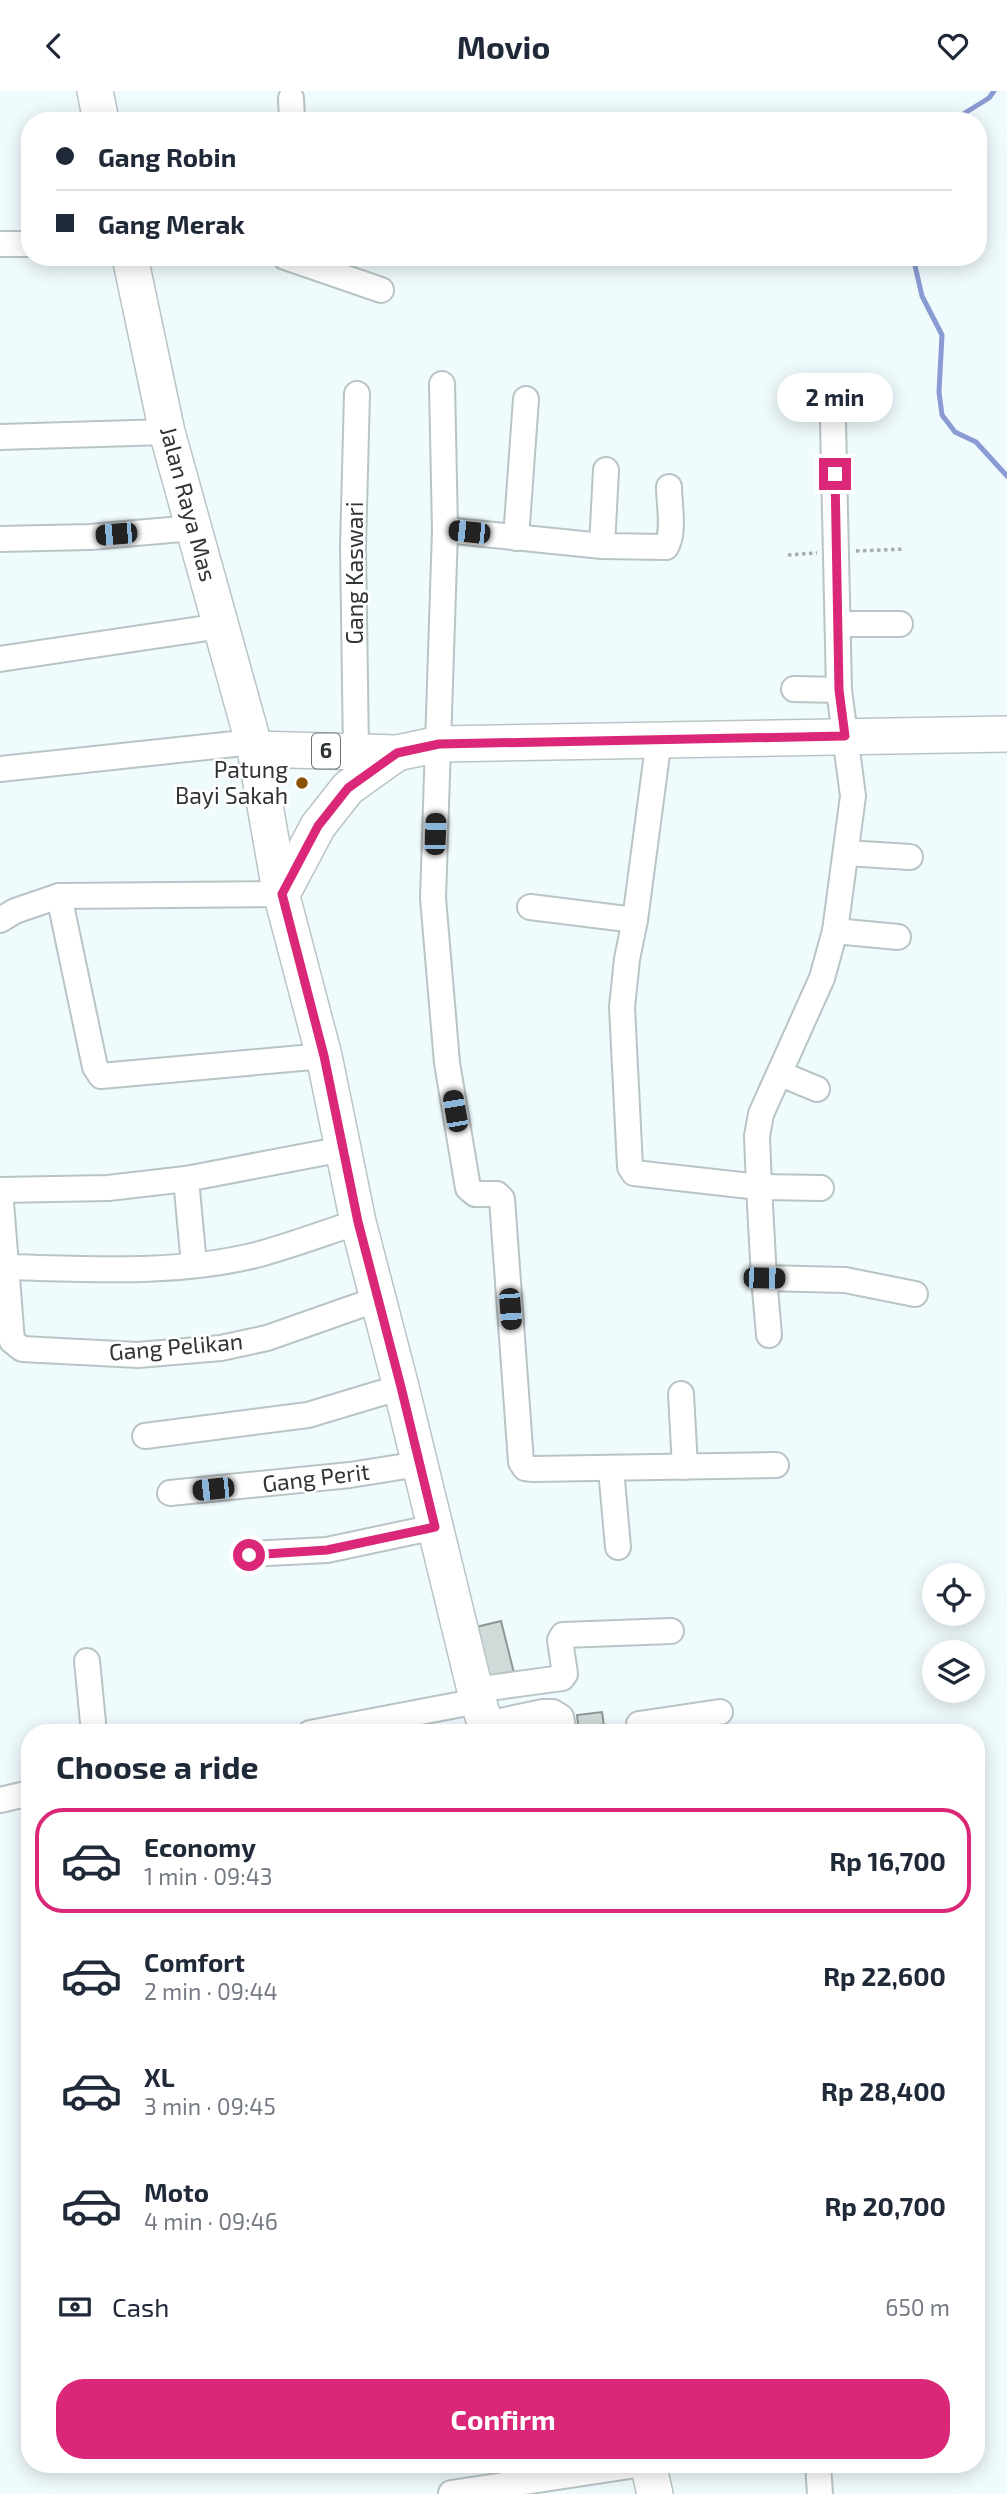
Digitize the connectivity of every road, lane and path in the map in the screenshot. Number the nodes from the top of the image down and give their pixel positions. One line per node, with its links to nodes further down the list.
1 (95, 91): 2 (highway)
2 (99, 112)
3 (0, 244): 4 (street)
4 (21, 244)
5 (132, 266): 12 (highway, Jalan Raya Mas)
6 (311, 266): 7 (street)
7 (381, 290)
8 (442, 384): 17 (street)
9 (357, 394): 32 (street, Gang Kaswari)
10 (526, 399): 18 (street)
11 (833, 422): 21 (street)
12 (167, 432): 13 (street); 16 (highway, Jalan Raya Mas)
13 (0, 437)
14 (606, 470): 20 (street)
15 (669, 487): 20 (street)
16 (193, 528): 19 (street); 23 (highway, Jalan Raya Mas)
17 (445, 530): 18 (street); 30 (street)
18 (516, 538): 20 (street)
19 (0, 539)
20 (602, 546)
21 (838, 624): 22 (street); 26 (street)
22 (900, 624)
23 (221, 626): 24 (street); 31 (highway, Jalan Raya Mas)
24 (0, 659)
25 (794, 689): 26 (street)
26 (839, 690): 28 (street)
27 (1007, 734): 28 (highway, 6)
28 (845, 736): 29 (highway, 6); 35 (street)
29 (659, 739): 30 (highway, 6); 41 (street)
30 (439, 744): 33 (highway, 6); 65 (street)
31 (254, 745): 32 (highway, 6); 34 (street); 37 (highway, Jalan Raya Mas)
32 (356, 751): 33 (highway, 6)
33 (397, 753): 37 (highway, 6)
34 (0, 769)
35 (846, 853): 36 (street); 42 (street)
36 (911, 857)
37 (282, 894): 38 (street); 44 (highway, Jalan Raya Mas)
38 (59, 896): 40 (street); 44 (street)
39 (530, 907): 41 (street)
40 (0, 919)
41 (635, 920): 49 (street)
42 (835, 930): 43 (street); 45 (street)
43 (898, 937)
44 (324, 1056): 47 (highway, Jalan Raya Mas)
45 (781, 1074): 46 (street); 49 (street)
46 (817, 1089)
47 (343, 1149): 48 (street); 52 (highway, Jalan Raya Mas)
48 (186, 1179): 51 (street); 53 (street)
49 (760, 1187): 50 (street); 55 (street)
50 (821, 1188)
51 (0, 1190): 54 (street)
52 (358, 1222): 53 (street); 57 (highway, Jalan Raya Mas)
53 (194, 1265): 54 (street)
54 (6, 1268): 57 (street, Gang Pelikan)
55 (764, 1278): 56 (street); 58 (street)
56 (915, 1294)
57 (378, 1299): 59 (highway, Jalan Raya Mas)
58 (769, 1335)
59 (401, 1387): 61 (street); 62 (highway, Jalan Raya Mas)
60 (681, 1394): 64 (street)
61 (145, 1436)
62 (419, 1464): 66 (street, Gang Perit); 67 (highway, Jalan Raya Mas)
63 (776, 1465): 64 (street)
64 (685, 1467): 65 (street)
65 (611, 1469): 68 (street)
66 (170, 1493)
67 (435, 1527): 69 (street); 72 (highway, Jalan Raya Mas)
68 (618, 1547)
69 (249, 1555)
70 (671, 1631): 72 (street)
71 (87, 1661): 74 (street)
72 (482, 1712): 75 (street); 76 (street)
73 (720, 1712): 77 (street)
74 (93, 1724)
75 (384, 1724)
76 (562, 1724)
77 (690, 1724)
78 (21, 1795): 79 (street)
79 (0, 1800)
80 (585, 2473): 83 (street)
81 (648, 2473): 84 (highway)
82 (819, 2473): 85 (street)
83 (451, 2493)
84 (655, 2494)
85 (820, 2494)

